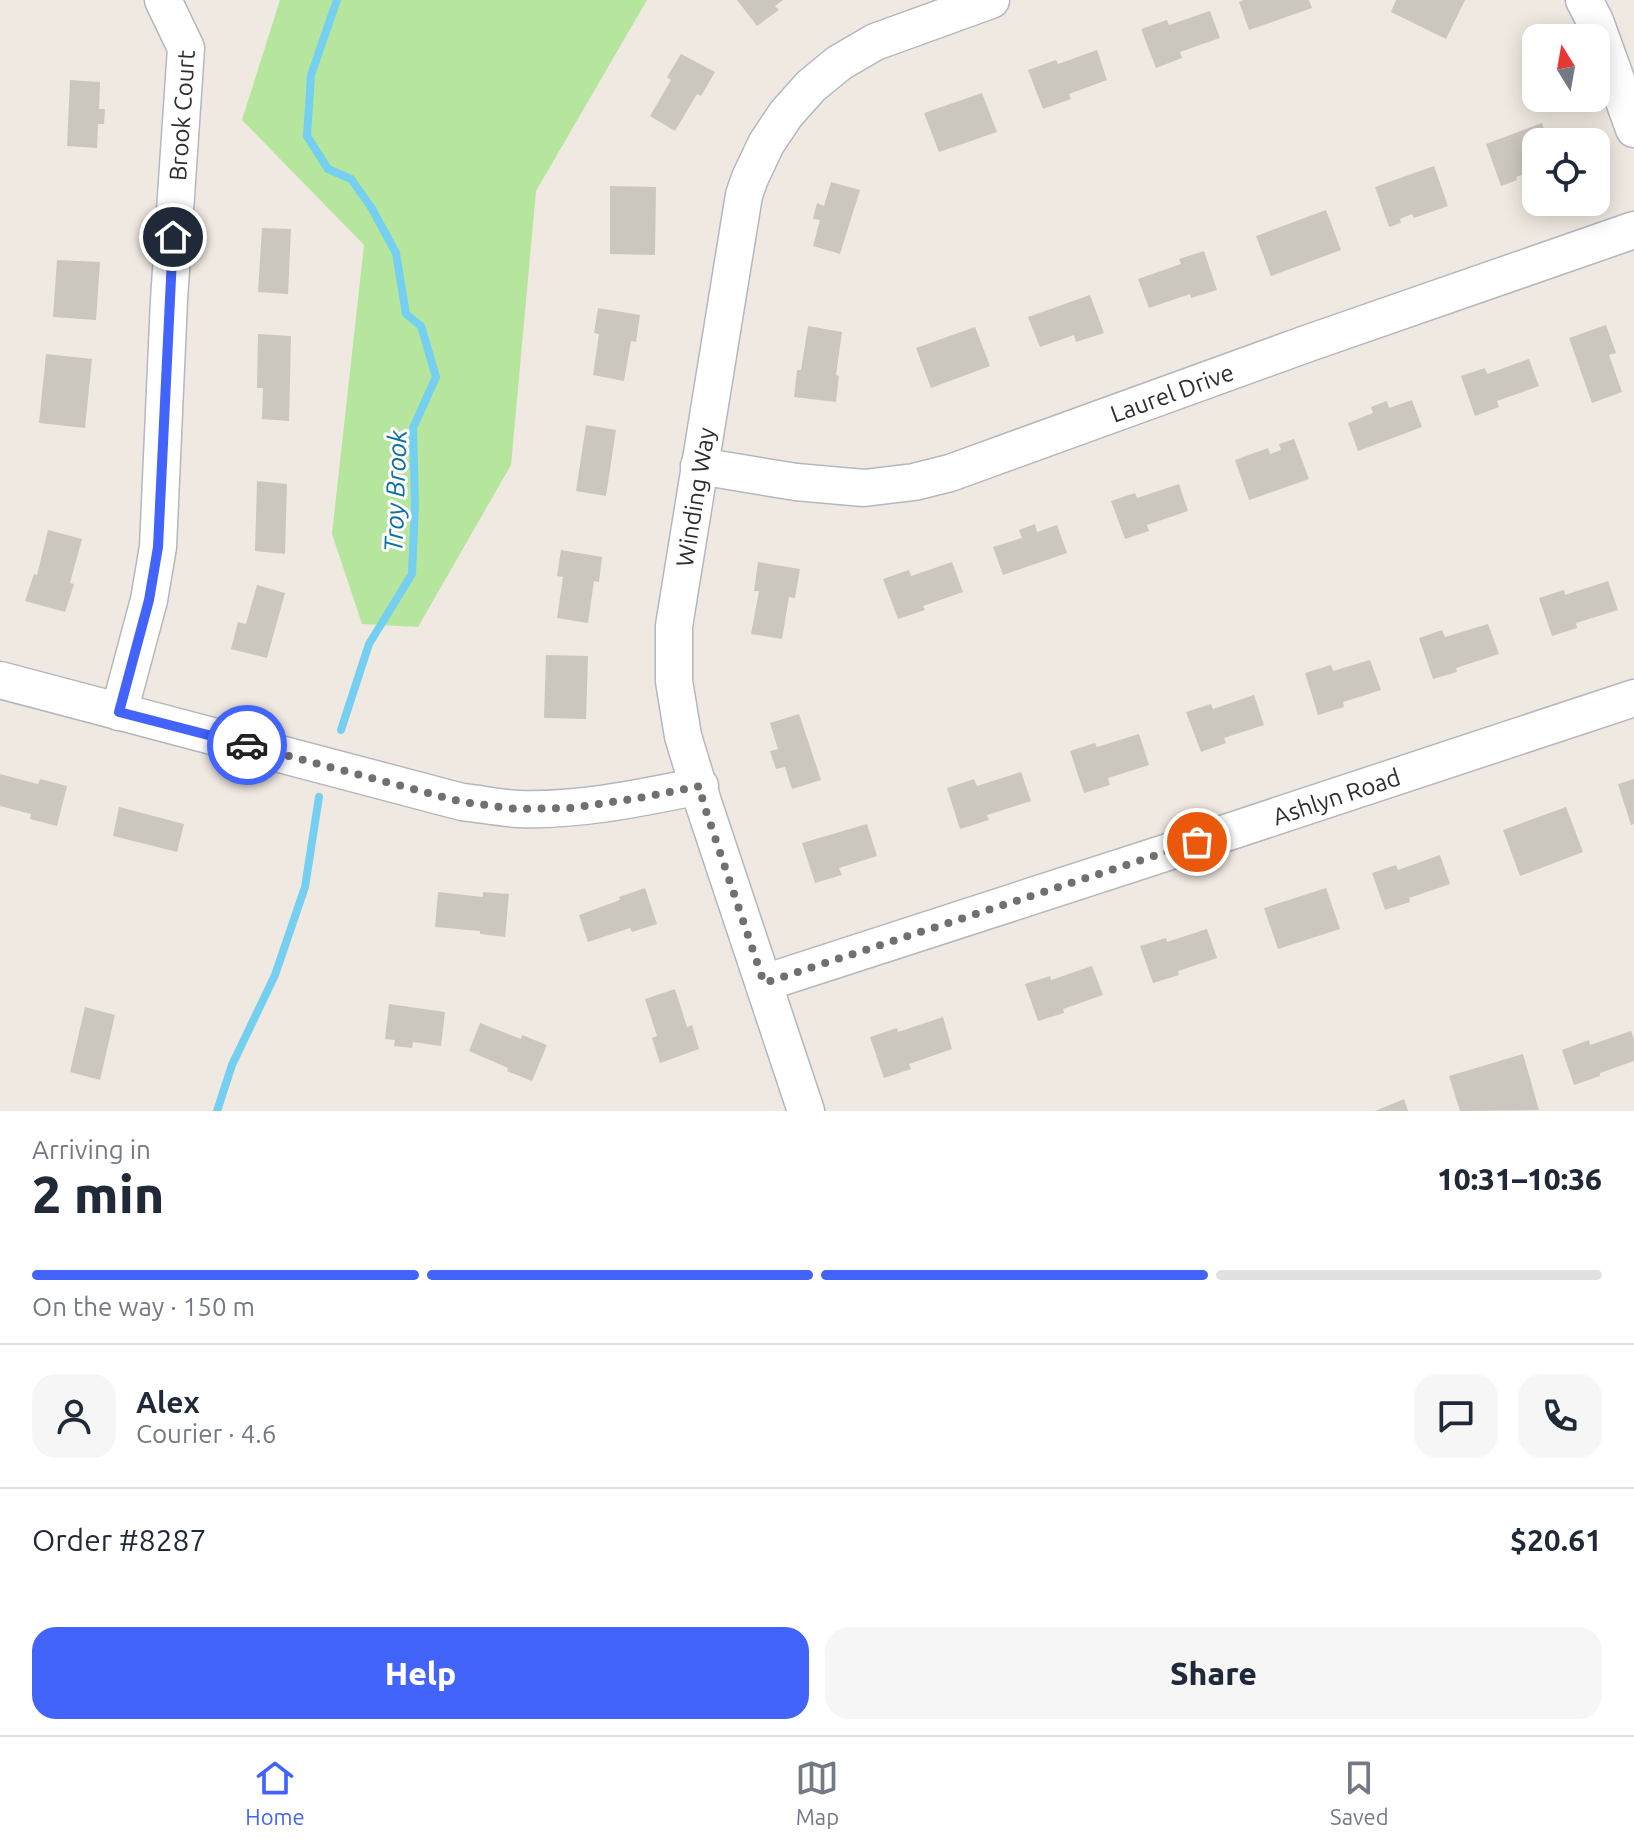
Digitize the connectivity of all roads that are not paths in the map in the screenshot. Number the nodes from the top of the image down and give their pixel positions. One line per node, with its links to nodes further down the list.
1 (163, 0): 9 (street, Brook Court)
2 (991, 0): 6 (street, Winding Way)
3 (1584, 0): 4 (street)
4 (1634, 129)
5 (1634, 230): 6 (street, Laurel Drive)
6 (699, 466): 10 (street, Winding Way)
7 (0, 680): 9 (street)
8 (1634, 698): 11 (street, Ashlyn Road)
9 (119, 712): 10 (street)
10 (700, 786): 11 (street, Winding Way)
11 (764, 983): 12 (street, Winding Way)
12 (806, 1111)

